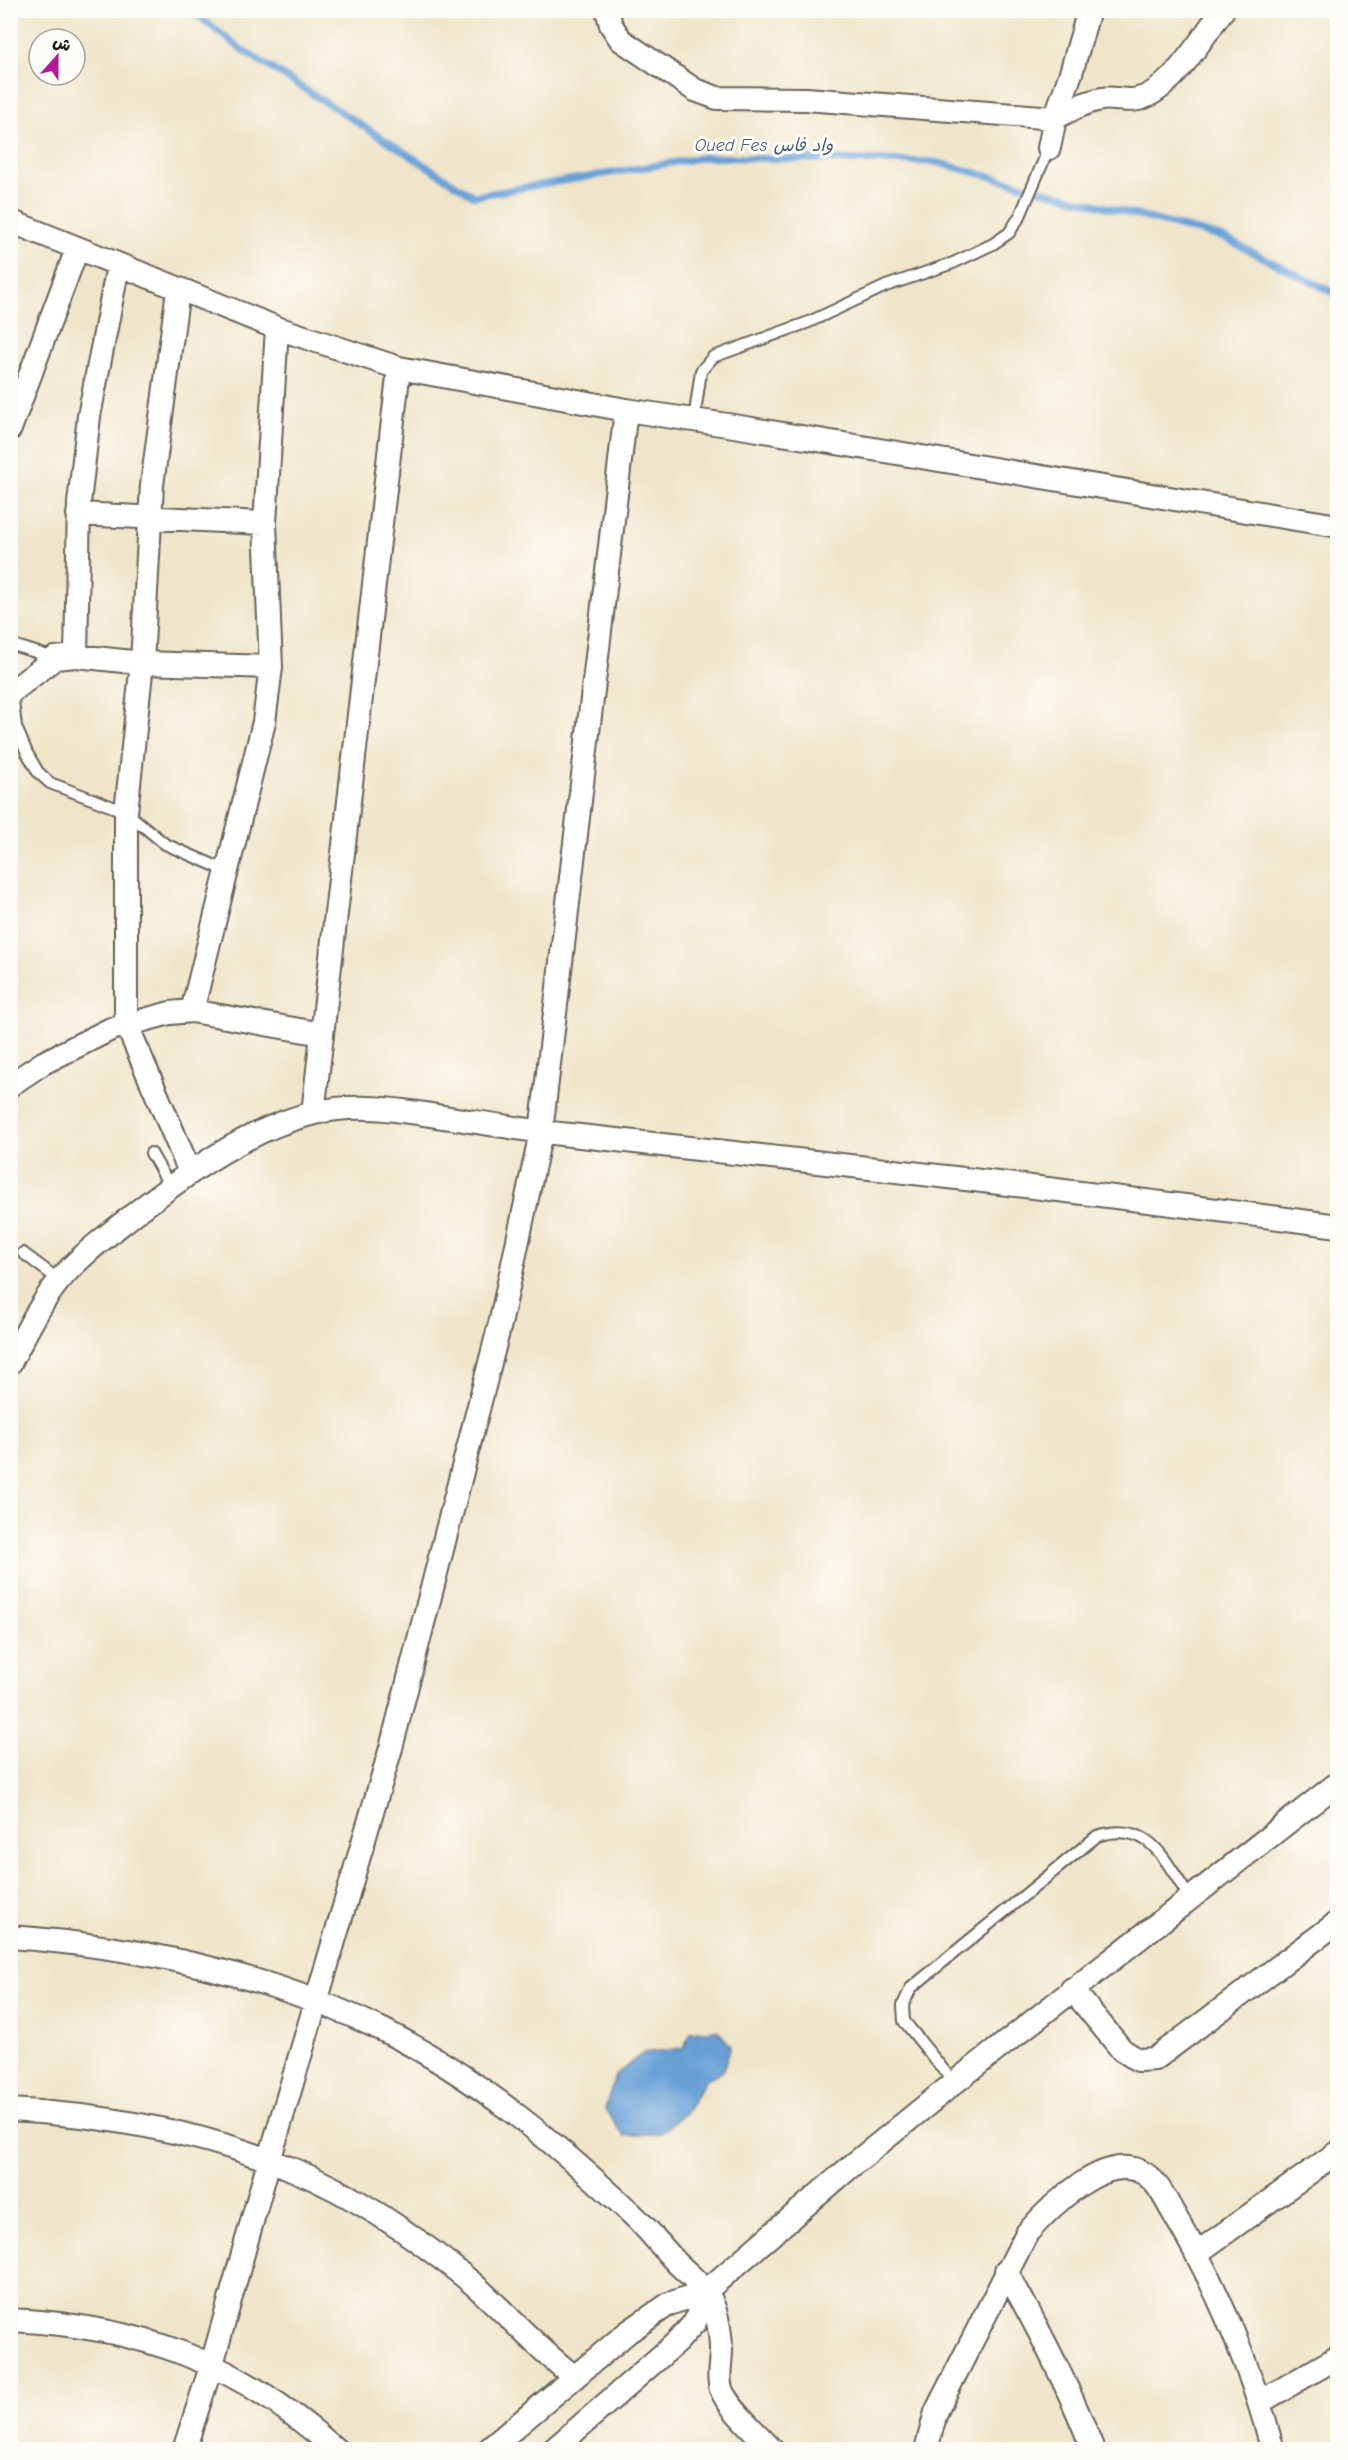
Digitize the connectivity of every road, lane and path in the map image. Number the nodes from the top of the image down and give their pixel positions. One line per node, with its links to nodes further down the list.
1 (607, 10): 4 (street)
2 (1089, 10): 4 (street)
3 (1223, 10): 4 (street)
4 (1055, 118): 5 (street)
5 (1049, 148): 13 (lane)
6 (10, 221): 7 (street)
7 (77, 249): 8 (street); 14 (street)
8 (118, 266): 9 (street); 15 (street)
9 (178, 290): 10 (street); 16 (street)
10 (277, 328): 11 (street); 17 (street)
11 (399, 368): 12 (street); 28 (street)
12 (626, 410): 13 (street); 31 (street)
13 (694, 420): 18 (street)
14 (10, 429)
15 (78, 514): 16 (street); 20 (street)
16 (150, 519): 17 (street); 21 (street)
17 (265, 524): 22 (street)
18 (1338, 526)
19 (10, 644): 20 (lane)
20 (65, 657): 21 (street); 23 (street)
21 (142, 663): 22 (street); 24 (street)
22 (271, 667): 25 (street)
23 (11, 693): 24 (lane)
24 (126, 812): 25 (lane); 27 (street)
25 (227, 871): 26 (street)
26 (192, 1011): 27 (street); 28 (street)
27 (126, 1023): 29 (street); 33 (street)
28 (322, 1034): 30 (street)
29 (10, 1085)
30 (313, 1113): 31 (street); 33 (street)
31 (541, 1132): 35 (street); 44 (street)
32 (151, 1153): 34 (lane)
33 (190, 1172): 34 (street)
34 (170, 1186): 37 (street)
35 (1338, 1226)
36 (23, 1253): 37 (lane)
37 (59, 1280): 38 (street)
38 (10, 1363)
39 (1338, 1783): 40 (street)
40 (1190, 1898): 43 (street); 45 (lane)
41 (1338, 1922): 43 (street)
42 (10, 1937): 44 (street)
43 (1072, 1989): 45 (street)
44 (317, 2003): 48 (street); 51 (street)
45 (954, 2083): 51 (street)
46 (10, 2110): 48 (street)
47 (1338, 2152): 49 (street)
48 (269, 2161): 54 (street); 55 (street)
49 (1197, 2253): 50 (street); 56 (street)
50 (1006, 2271): 62 (street); 63 (street)
51 (706, 2291): 55 (street); 60 (street); 61 (street)
52 (10, 2320): 54 (street)
53 (1338, 2357): 56 (street)
54 (212, 2364): 57 (street); 58 (street)
55 (575, 2378): 59 (street)
56 (1260, 2402): 64 (street)
57 (183, 2450)
58 (336, 2450)
59 (488, 2450)
60 (553, 2450)
61 (772, 2450)
62 (926, 2450)
63 (1094, 2450)
64 (1273, 2450)

